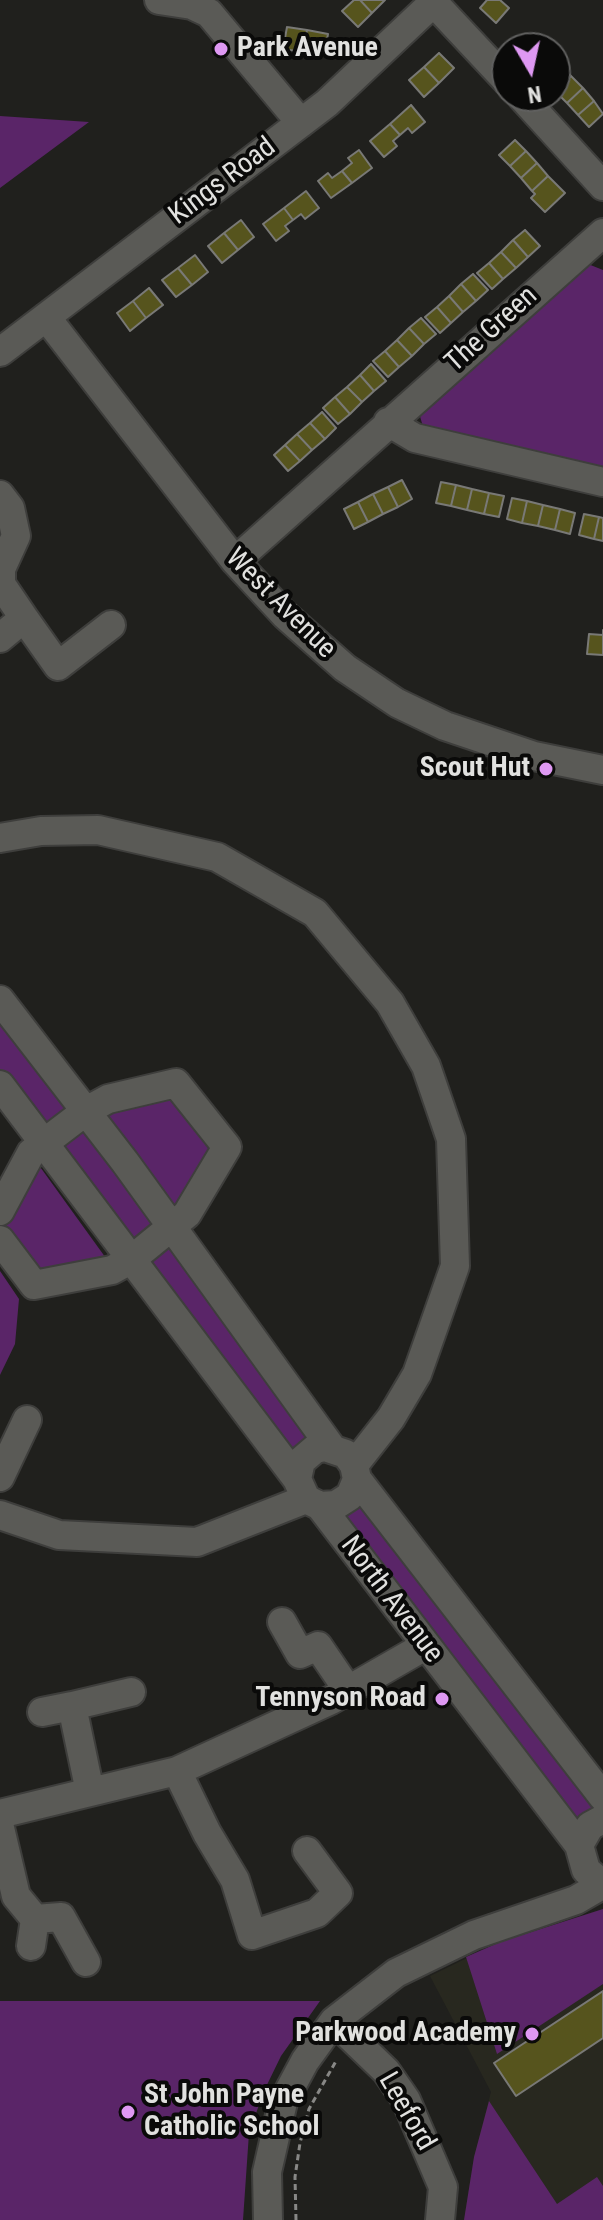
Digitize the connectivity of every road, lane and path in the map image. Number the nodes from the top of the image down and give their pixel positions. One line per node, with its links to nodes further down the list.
1 (159, 0): 3 (street)
2 (435, 1): 4 (street); 6 (street, Kings Road)
3 (192, 2): 6 (street)
4 (491, 63)
5 (536, 112): 7 (street)
6 (301, 123): 9 (street, Kings Road)
7 (603, 186)
8 (601, 240): 11 (street, The Green)
9 (46, 317): 10 (street, Kings Road); 14 (street, West Avenue)
10 (0, 352)
11 (388, 422): 12 (street); 14 (street, The Green)
12 (603, 482)
13 (0, 495): 15 (street)
14 (235, 561): 18 (street, West Avenue)
15 (24, 618): 16 (street); 17 (street)
16 (111, 625)
17 (0, 638)
18 (603, 770)
19 (0, 838): 30 (street)
20 (0, 1000): 22 (street, North Avenue)
21 (0, 1085): 23 (street, North Avenue)
22 (86, 1111): 23 (street); 25 (street, North Avenue); 25 (street)
23 (43, 1142): 24 (street); 27 (street, North Avenue)
24 (0, 1211)
25 (174, 1228): 27 (street); 29 (street, North Avenue)
26 (0, 1240): 27 (street)
27 (132, 1259): 32 (street, North Avenue)
28 (27, 1420): 31 (street)
29 (331, 1447): 30 (street, North Avenue); 32 (street)
30 (355, 1472): 32 (street, North Avenue); 42 (street, North Avenue)
31 (0, 1477)
32 (308, 1494): 33 (street); 35 (street, North Avenue)
33 (0, 1515)
34 (282, 1622): 36 (street)
35 (425, 1646): 36 (street); 46 (street, North Avenue)
36 (348, 1690): 40 (street)
37 (131, 1692): 38 (street)
38 (72, 1706): 39 (street); 41 (street)
39 (42, 1712)
40 (177, 1771): 41 (street); 47 (street)
41 (90, 1792): 43 (street)
42 (603, 1797)
43 (0, 1814)
44 (603, 1819): 46 (street)
45 (0, 1828): 49 (street)
46 (579, 1845): 48 (street, North Avenue)
47 (307, 1851)
48 (603, 1885): 50 (street)
49 (86, 1962)
50 (343, 2029): 51 (street); 52 (path); 53 (street, Leeford)
51 (268, 2220)
52 (296, 2220)
53 (440, 2220)

